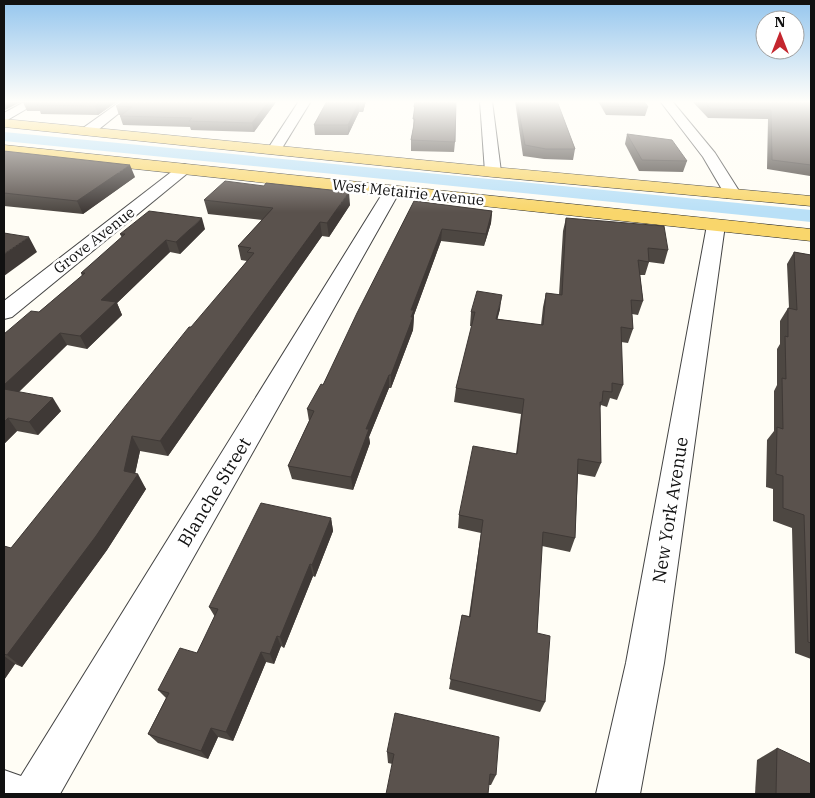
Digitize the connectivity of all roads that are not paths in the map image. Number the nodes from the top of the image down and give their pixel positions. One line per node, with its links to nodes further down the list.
1 (159, 138): 6 (main road, West Metairie Avenue)
2 (281, 138): 6 (street)
3 (490, 138): 8 (street)
4 (696, 138): 10 (street)
5 (4, 150): 7 (main road, West Metairie Avenue)
6 (274, 150): 8 (main road, West Metairie Avenue)
7 (184, 169): 9 (main road, West Metairie Avenue); 14 (street, Grove Avenue)
8 (493, 172): 10 (main road, West Metairie Avenue)
9 (392, 191): 12 (main road, West Metairie Avenue); 17 (street, Blanche Street)
10 (733, 194): 11 (main road, West Metairie Avenue)
11 (811, 201)
12 (716, 225): 13 (main road, West Metairie Avenue); 18 (street, New York Avenue)
13 (811, 235)
14 (4, 312)
15 (4, 792): 16 (street)
16 (11, 794)
17 (35, 794)
18 (618, 794)

